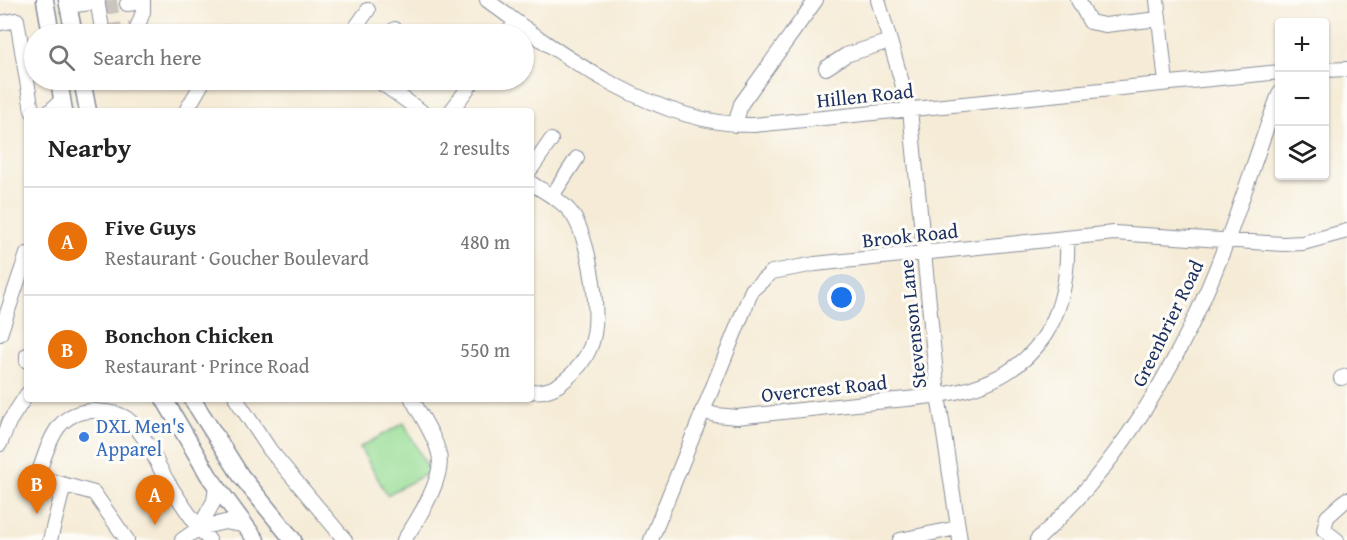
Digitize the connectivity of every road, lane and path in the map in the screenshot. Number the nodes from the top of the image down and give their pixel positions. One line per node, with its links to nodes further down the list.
1 (45, 0): 15 (main road)
2 (487, 0): 13 (street, Hillen Road)
3 (816, 0): 43 (street)
4 (878, 0): 22 (street, Stevenson Lane)
5 (1078, 0): 12 (street)
6 (1157, 0): 12 (street)
7 (143, 1): 9 (street); 18 (street)
8 (68, 3): 10 (street); 16 (main road)
9 (127, 4)
10 (99, 5): 17 (street)
11 (368, 10): 19 (street)
12 (1159, 19): 28 (street)
13 (516, 22): 20 (street, Hillen Road)
14 (0, 23): 23 (street)
15 (49, 24)
16 (72, 24)
17 (102, 24)
18 (137, 24)
19 (358, 24)
20 (519, 24)
21 (534, 34): 43 (street, Hillen Road)
22 (890, 41): 24 (street); 42 (street, Stevenson Lane)
23 (24, 60)
24 (826, 68)
25 (1347, 69): 26 (street)
26 (1329, 70)
27 (1275, 72): 28 (street, Hillen Road)
28 (1166, 83): 42 (street, Hillen Road)
29 (29, 90): 37 (street)
30 (59, 90): 36 (main road)
31 (84, 90): 38 (main road)
32 (198, 90): 39 (street)
33 (391, 90): 40 (street)
34 (467, 90): 41 (street)
35 (1275, 106): 51 (street, Greenbrier Road)
36 (59, 107)
37 (32, 108)
38 (87, 108)
39 (188, 108)
40 (417, 108)
41 (453, 108)
42 (910, 110): 43 (street, Hillen Road); 52 (street, Stevenson Lane)
43 (735, 125)
44 (551, 140): 46 (street)
45 (578, 158): 48 (street)
46 (534, 165)
47 (534, 185): 48 (street)
48 (552, 196): 55 (street)
49 (1347, 231): 51 (street, Brook Road)
50 (1066, 238): 51 (street, Brook Road); 52 (street, Brook Road); 56 (street, Overcrest Road)
51 (1227, 240): 80 (street, Greenbrier Road)
52 (924, 253): 56 (street, Stevenson Lane); 62 (street, Brook Road)
53 (24, 263): 54 (street)
54 (0, 334)
55 (534, 391)
56 (938, 395): 62 (street, Overcrest Road); 69 (street, Stevenson Lane)
57 (24, 399): 63 (street)
58 (166, 402): 65 (main road)
59 (194, 402): 75 (main road)
60 (238, 402): 76 (street)
61 (414, 402): 77 (street)
62 (702, 411): 78 (street, Brook Road)
63 (0, 444)
64 (64, 485): 68 (street); 70 (street); 71 (street)
65 (216, 485): 67 (main road); 68 (street)
66 (1347, 499): 81 (street)
67 (243, 525): 68 (street); 74 (main road)
68 (199, 528): 72 (street); 73 (street)
69 (958, 534): 79 (street)
70 (50, 540)
71 (127, 540)
72 (182, 540)
73 (208, 540)
74 (256, 540)
75 (293, 540)
76 (345, 540)
77 (404, 540)
78 (651, 540)
79 (900, 540)
80 (1037, 540)
81 (1337, 540)

